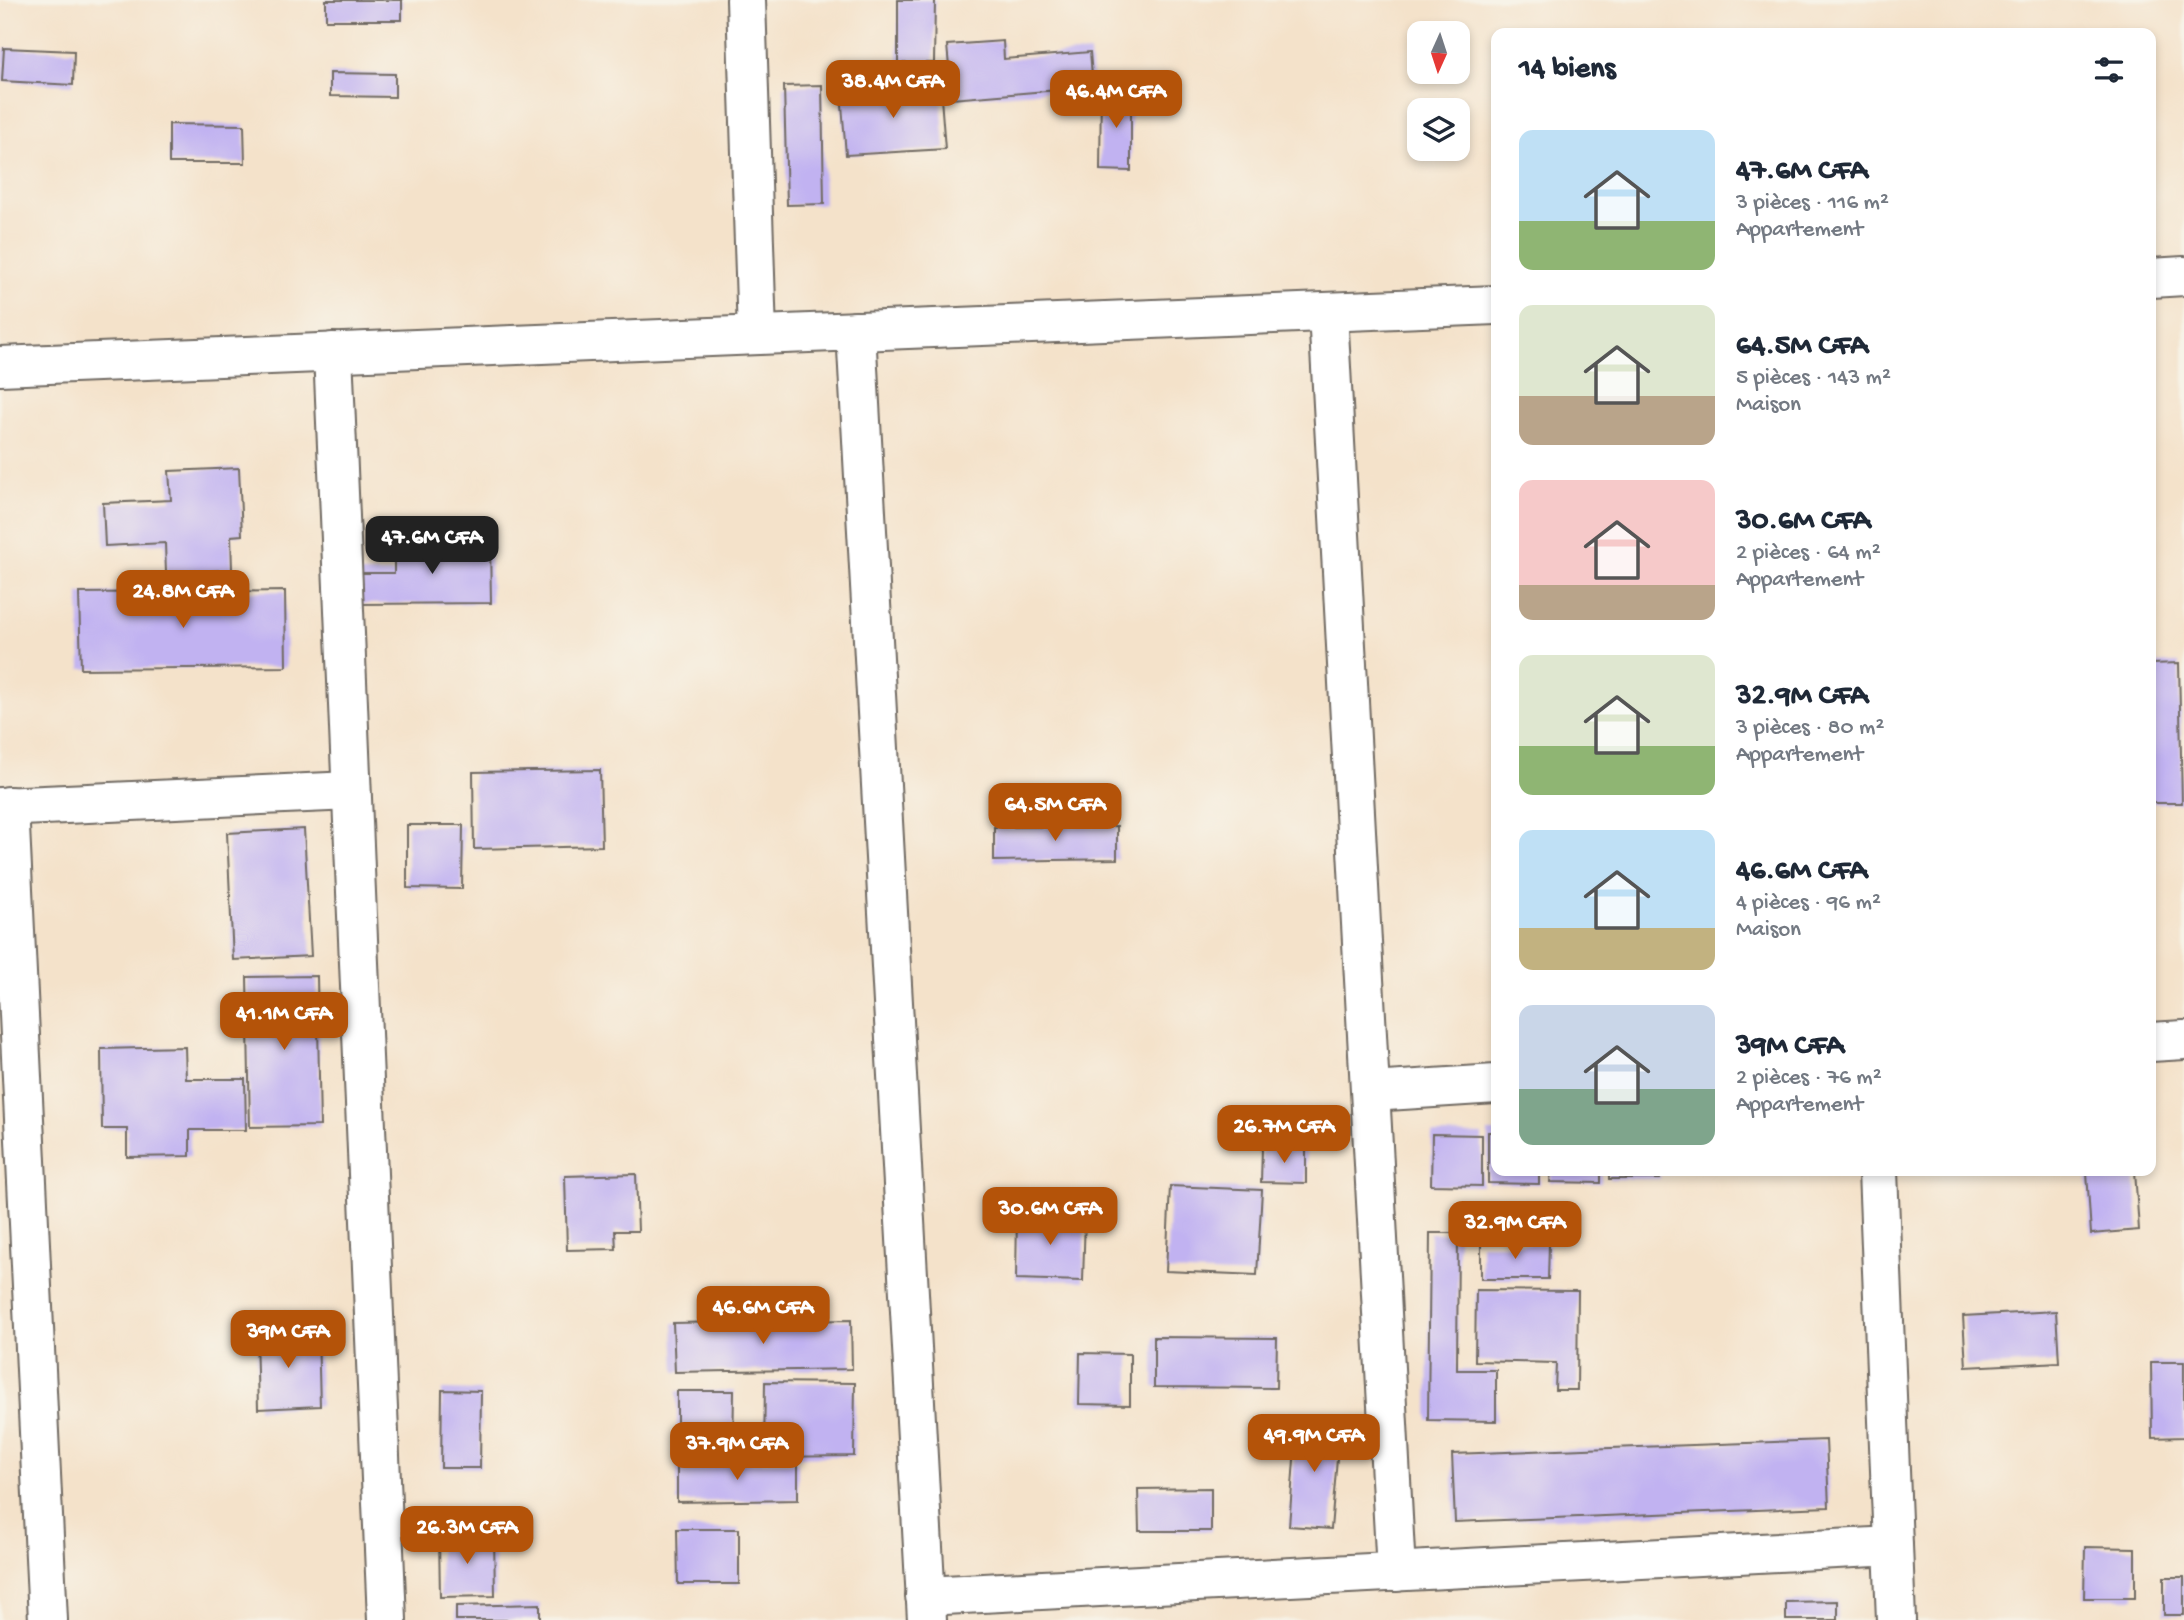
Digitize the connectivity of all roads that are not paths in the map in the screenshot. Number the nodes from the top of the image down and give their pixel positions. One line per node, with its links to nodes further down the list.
1 (746, 0): 7 (street)
2 (2184, 276): 3 (street)
3 (2156, 278)
4 (1491, 304): 5 (street)
5 (1328, 312): 6 (street); 15 (street)
6 (856, 331): 7 (street); 19 (street)
7 (757, 335): 8 (street)
8 (333, 352): 9 (street); 10 (street)
9 (0, 366)
10 (351, 791): 11 (street); 21 (street)
11 (5, 807): 20 (street)
12 (2184, 1040): 13 (street)
13 (2156, 1042)
14 (1491, 1084): 15 (street)
15 (1371, 1092): 18 (street)
16 (1878, 1176): 17 (street)
17 (1893, 1546): 18 (street); 22 (street)
18 (1396, 1572): 19 (street)
19 (926, 1608)
20 (48, 1620)
21 (387, 1620)
22 (1896, 1620)

